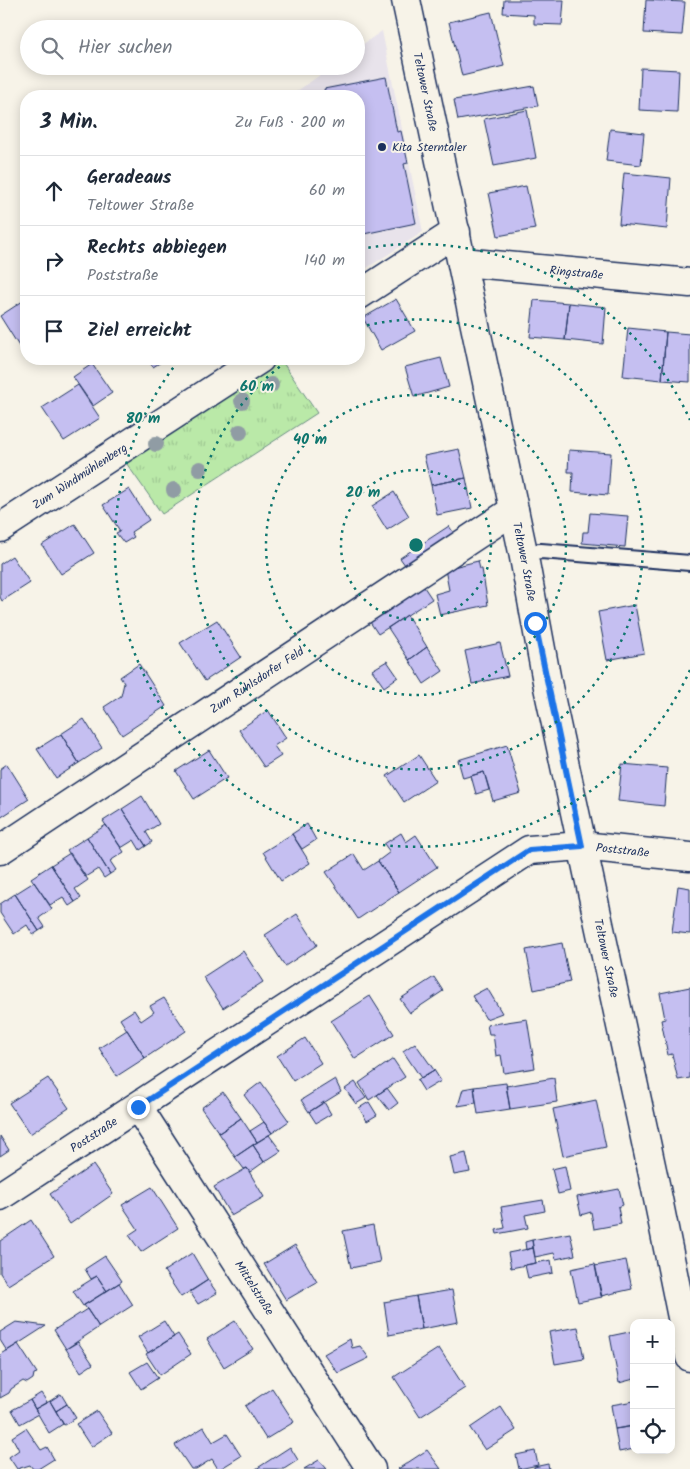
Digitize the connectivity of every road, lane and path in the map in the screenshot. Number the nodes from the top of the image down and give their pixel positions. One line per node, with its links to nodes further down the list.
1 (406, 0): 2 (street, Teltower Straße)
2 (456, 232): 3 (street, Teltower Straße); 5 (street)
3 (462, 262): 4 (street, Ringstraße); 7 (street, Teltower Straße)
4 (690, 283)
5 (365, 291)
6 (251, 365): 8 (street, Zum Windmühlenberg)
7 (514, 510): 9 (street, Teltower Straße); 12 (street, Zum Ruhlsdorfer Feld)
8 (0, 528)
9 (523, 552): 10 (lane); 11 (street, Teltower Straße)
10 (690, 563)
11 (582, 846): 13 (street, Poststraße); 14 (street, Poststraße); 16 (street, Teltower Straße)
12 (0, 850)
13 (690, 857)
14 (138, 1107): 15 (street, Poststraße); 17 (street, Mittelstraße)
15 (0, 1196)
16 (690, 1357)
17 (371, 1469)

